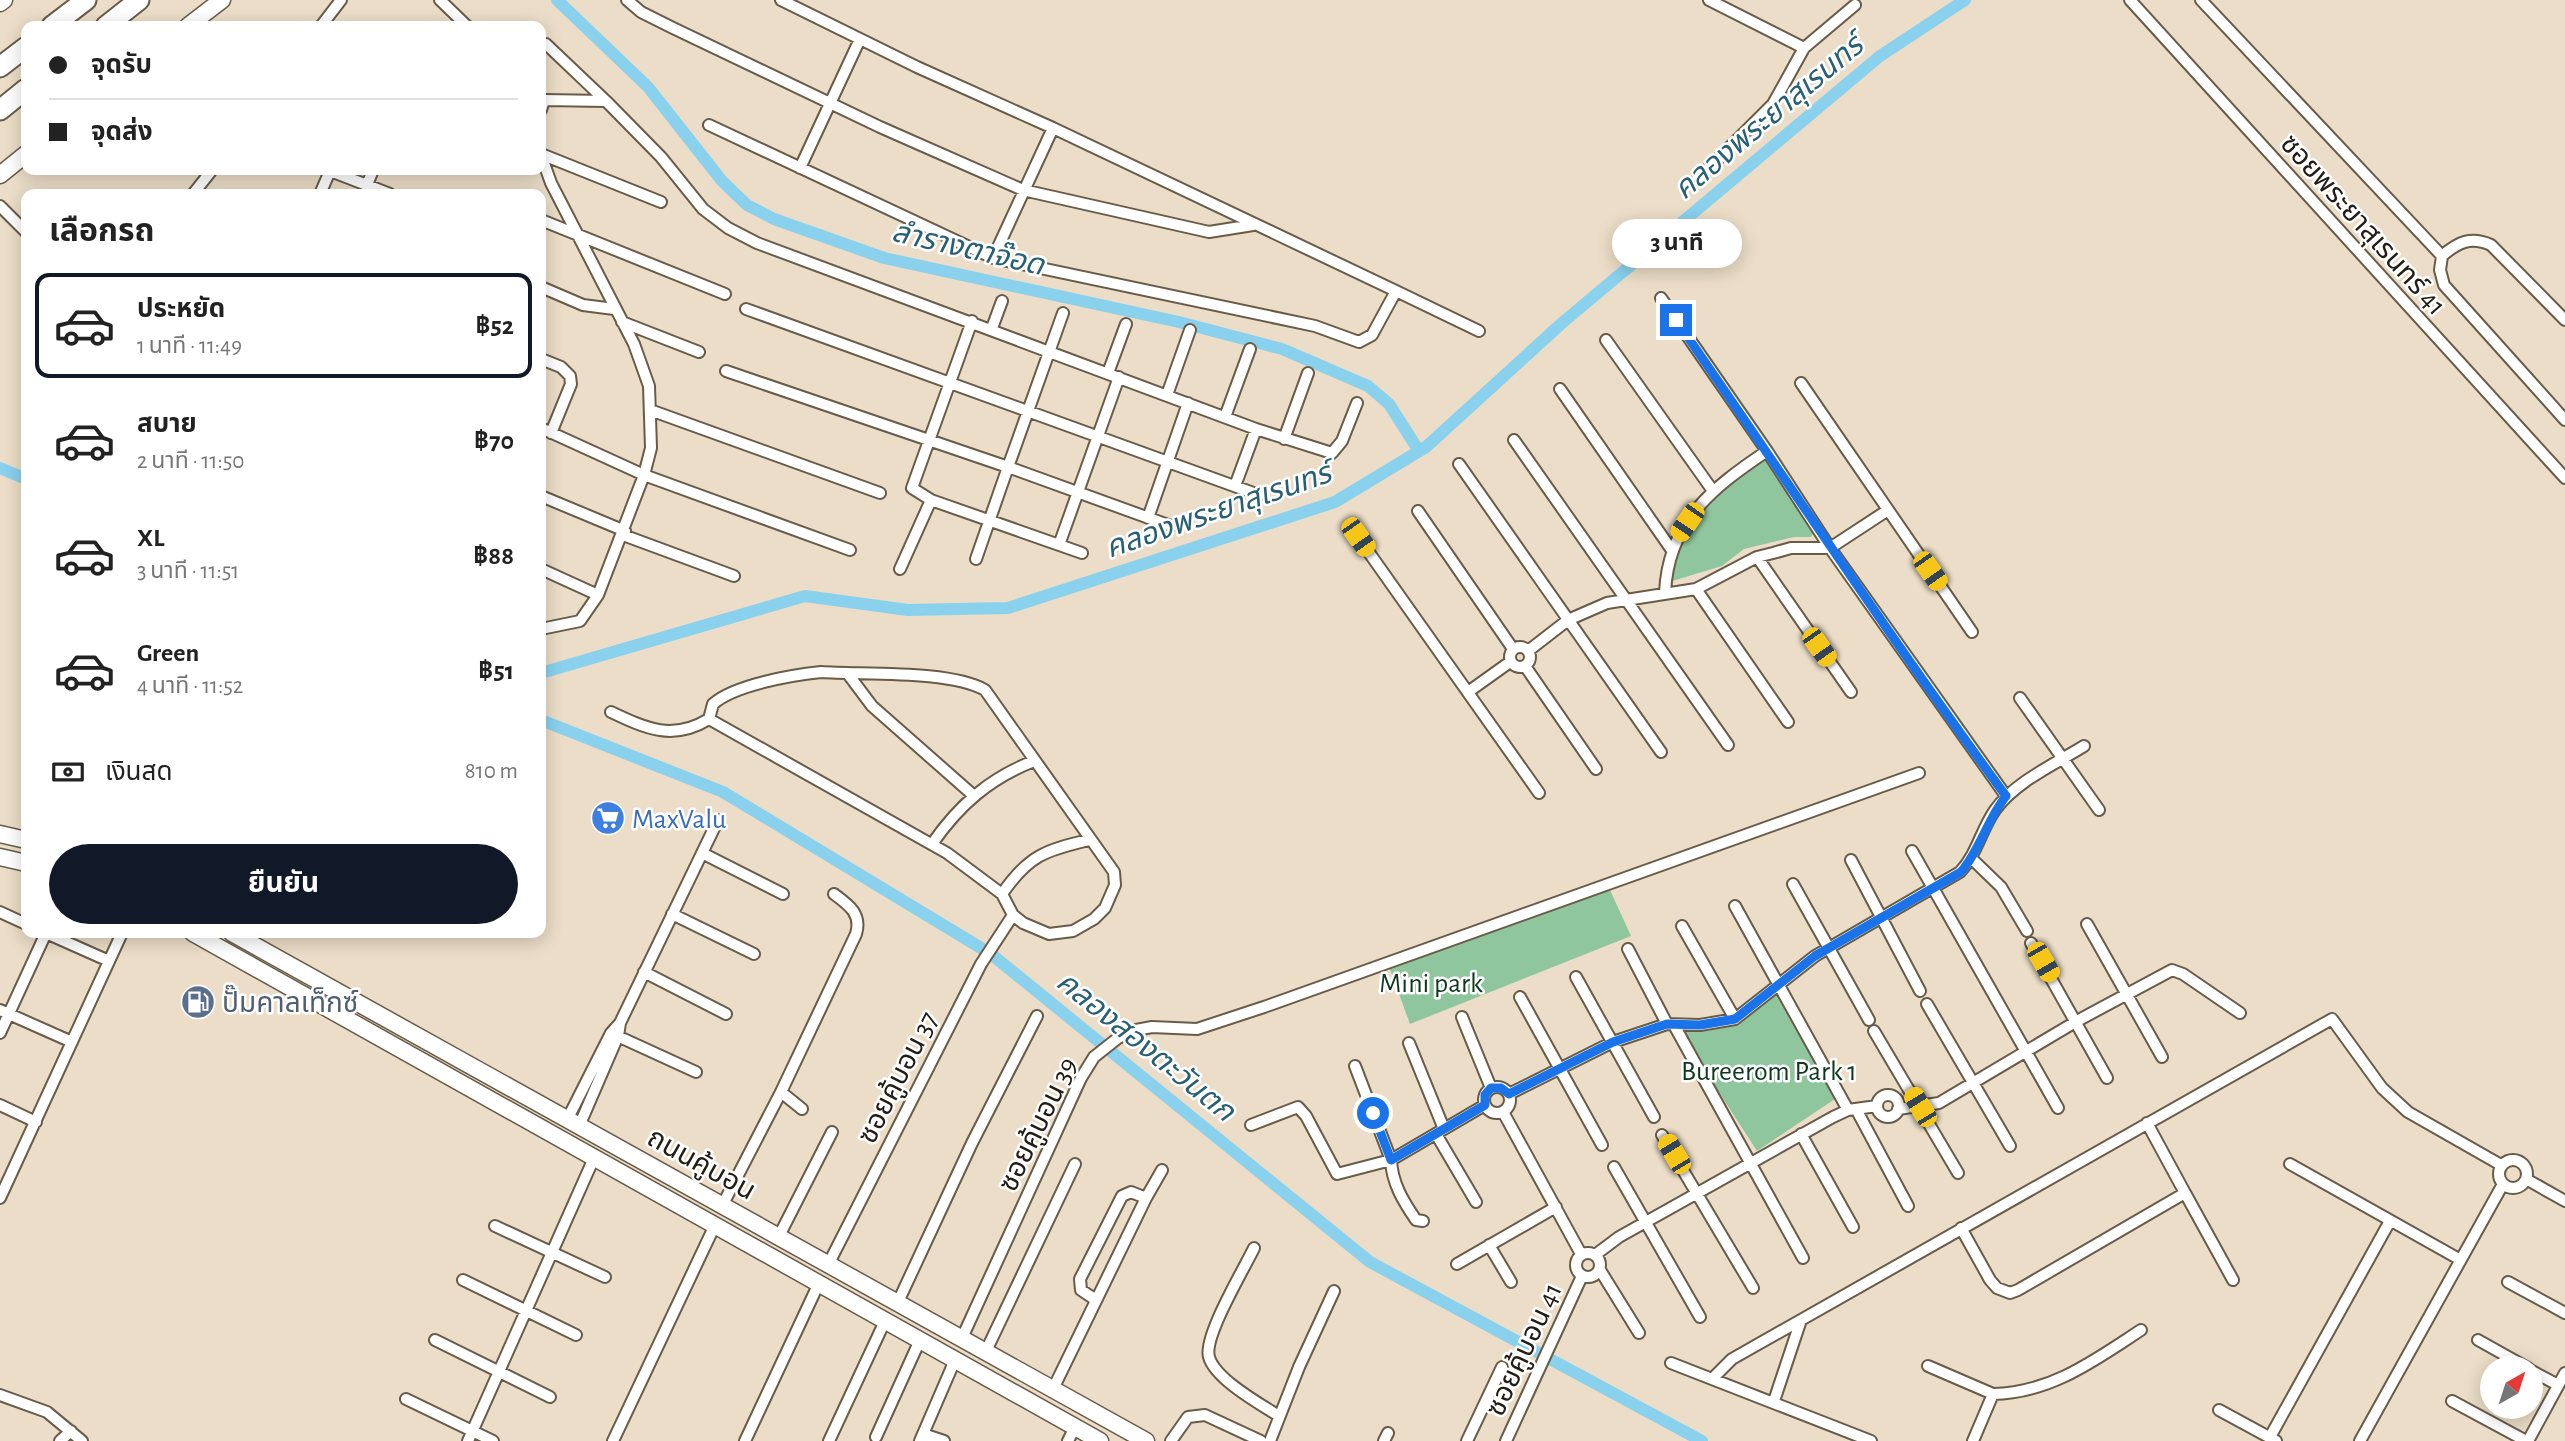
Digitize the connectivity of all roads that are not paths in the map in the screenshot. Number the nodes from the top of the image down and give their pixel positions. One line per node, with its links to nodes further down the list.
1 (4, 0): 12 (main road)
2 (86, 0): 15 (highway)
3 (139, 0): 16 (highway)
4 (222, 0): 17 (main road)
5 (341, 0): 18 (street)
6 (440, 0): 14 (street)
7 (627, 0): 29 (street)
8 (781, 0): 21 (street)
9 (1709, 0): 23 (street)
10 (2130, 0): 98 (street, ซอยพระยาสุเรนทร์ 41)
11 (2201, 0): 52 (street)
12 (0, 3)
13 (1855, 5): 23 (street)
14 (457, 17): 19 (street); 20 (street)
15 (59, 21)
16 (112, 21)
17 (195, 21)
18 (325, 21)
19 (453, 21)
20 (461, 21)
21 (860, 39): 29 (street); 32 (street)
22 (546, 44): 27 (street)
23 (1804, 48): 41 (street)
24 (21, 51): 25 (highway)
25 (0, 67)
26 (21, 93): 30 (highway)
27 (606, 100): 28 (street); 63 (street)
28 (546, 102)
29 (832, 102): 36 (street); 45 (street)
30 (0, 110)
31 (709, 125): 36 (street)
32 (1053, 128): 45 (street); 49 (street)
33 (546, 156): 46 (street)
34 (21, 158): 37 (main road)
35 (546, 168): 51 (street)
36 (800, 168): 53 (street)
37 (0, 175)
38 (208, 175): 43 (street)
39 (342, 175): 42 (street)
40 (371, 175): 42 (street)
41 (1695, 182)
42 (367, 185): 44 (street)
43 (197, 189)
44 (377, 189)
45 (1023, 190): 49 (street); 53 (street)
46 (661, 202)
47 (0, 206): 50 (street)
48 (546, 222): 51 (street)
49 (1253, 225): 55 (street)
50 (21, 227)
51 (580, 236): 56 (street); 59 (street)
52 (2442, 256): 62 (street); 86 (street)
53 (993, 258): 55 (street)
54 (546, 290): 59 (street)
55 (1396, 291): 68 (street)
56 (725, 294)
57 (1661, 298): 93 (street)
58 (1003, 301): 66 (street)
59 (614, 309): 64 (street)
60 (746, 309): 78 (street)
61 (1063, 313): 71 (street)
62 (2565, 320)
63 (972, 321): 66 (street); 78 (street)
64 (622, 322): 72 (street); 83 (street)
65 (1126, 324): 76 (street)
66 (992, 328): 71 (street)
67 (1190, 330): 80 (street)
68 (1479, 331)
69 (1606, 340): 100 (street)
70 (1250, 349): 85 (street)
71 (1049, 350): 76 (street); 84 (street)
72 (699, 352)
73 (546, 361): 88 (street)
74 (726, 370): 92 (street)
75 (1308, 373): 90 (street)
76 (1113, 375): 80 (street); 89 (street)
77 (1801, 383): 106 (street)
78 (949, 384): 84 (street); 92 (street)
79 (1560, 389): 115 (street)
80 (1167, 395): 81 (street)
81 (1188, 403): 85 (street); 94 (street)
82 (1357, 403): 90 (street)
83 (650, 410): 97 (street); 101 (street)
84 (1028, 411): 89 (street); 96 (street)
85 (1225, 417): 87 (street)
86 (2565, 420)
87 (1256, 429): 90 (street); 99 (street)
88 (546, 430): 97 (street)
89 (1097, 436): 94 (street); 102 (street)
90 (1284, 439)
91 (1514, 440): 126 (street)
92 (927, 441): 96 (street); 105 (street)
93 (1767, 451): 100 (street); 114 (street)
94 (1167, 462): 99 (street); 108 (street)
95 (1459, 464): 127 (street)
96 (1008, 467): 102 (street); 109 (street)
97 (643, 475): 111 (street); 116 (street)
98 (2565, 478)
99 (1235, 486): 103 (street)
100 (1713, 491): 115 (street)
101 (880, 493)
102 (1077, 493): 108 (street); 113 (street)
103 (1259, 495)
104 (546, 498): 111 (street)
105 (931, 500): 109 (street); 120 (street)
106 (1888, 510): 114 (street); 129 (street)
107 (1418, 511): 130 (street)
108 (1147, 518): 110 (street)
109 (990, 520): 113 (street); 119 (street)
110 (1171, 526)
111 (624, 533): 122 (street); 125 (street)
112 (1358, 537): 135 (street)
113 (1059, 545): 117 (street)
114 (1829, 548): 118 (street); 150 (street)
115 (1671, 549): 124 (street)
116 (850, 550)
117 (1082, 553)
118 (1756, 557): 123 (street); 136 (street)
119 (976, 559)
120 (900, 569)
121 (546, 571): 125 (street)
122 (734, 576)
123 (1696, 589): 124 (street); 140 (street)
124 (1665, 593): 126 (street)
125 (598, 595): 128 (street)
126 (1628, 598): 127 (street); 141 (street)
127 (1568, 620): 131 (street); 143 (street)
128 (546, 628)
129 (1972, 632)
130 (1513, 649): 131 (street); 132 (street)
131 (1528, 651): 133 (street)
132 (1510, 662): 133 (street); 135 (street)
133 (1525, 666): 146 (street)
134 (848, 674): 139 (street); 145 (street); 149 (street)
135 (1468, 692): 148 (street)
136 (1851, 692)
137 (2020, 698): 144 (street)
138 (611, 712): 139 (street)
139 (709, 719): 156 (street)
140 (1788, 722)
141 (1728, 745)
142 (2084, 746): 144 (street)
143 (1661, 752)
144 (2063, 759): 150 (street); 151 (street)
145 (1034, 761): 149 (street); 155 (street)
146 (1596, 769)
147 (1919, 773): 298 (street, ซอยคู้บอน 39)
148 (1539, 793)
149 (973, 795): 156 (street)
150 (2006, 796): 159 (street)
151 (2099, 810)
152 (718, 820): 158 (street)
153 (0, 834): 154 (main road)
154 (21, 839)
155 (1089, 840): 167 (street); 171 (street)
156 (932, 844): 167 (street)
157 (1912, 851): 164 (street)
158 (702, 853): 165 (street); 170 (street)
159 (1971, 858): 164 (street); 176 (street)
160 (1851, 860): 172 (street)
161 (1, 861): 162 (main road)
162 (21, 863)
163 (1793, 884): 183 (street)
164 (1934, 888): 172 (street); 211 (street)
165 (783, 894)
166 (834, 894): 219 (street)
167 (1002, 894): 171 (street)
168 (1735, 906): 190 (street)
169 (0, 912): 173 (street)
170 (672, 914): 185 (street); 188 (street)
171 (1013, 915): 276 (street, ซอยคู้บอน 37)
172 (1882, 917): 183 (street); 192 (street)
173 (21, 922)
174 (2087, 925): 193 (street)
175 (1682, 926): 201 (street)
176 (2027, 931)
177 (43, 938): 196 (street)
178 (57, 938): 186 (street)
179 (120, 938): 186 (street)
180 (202, 938): 191 (main road, ถนนคู้บอน)
181 (241, 938): 187 (main road, ถนนคู้บอน)
182 (2031, 943): 203 (street)
183 (1830, 947): 190 (street); 202 (street)
184 (1628, 948): 204 (street)
185 (754, 954)
186 (108, 961): 208 (street)
187 (302, 971): 191 (main road); 231 (main road, ถนนคู้บอน)
188 (644, 972): 198 (street); 207 (street)
189 (1576, 977): 209 (street)
190 (1780, 984): 201 (street); 228 (street)
191 (293, 988): 241 (main road, ถนนคู้บอน)
192 (1920, 991)
193 (2127, 995): 197 (street); 203 (street); 212 (street)
194 (1520, 997): 214 (street)
195 (1927, 1004): 217 (street)
196 (4, 1012): 206 (street); 208 (street)
197 (2240, 1013)
198 (726, 1014)
199 (1037, 1016): 289 (street)
200 (1462, 1017): 218 (street)
201 (1735, 1019): 204 (street)
202 (1869, 1020)
203 (2077, 1021): 211 (street); 216 (street)
204 (1670, 1025): 209 (street); 243 (street)
205 (1874, 1031): 224 (street)
206 (0, 1032)
207 (614, 1034): 215 (street); 231 (street)
208 (72, 1042): 232 (street)
209 (1613, 1042): 214 (street); 230 (street)
210 (1409, 1043): 235 (street)
211 (2025, 1051): 217 (street); 225 (street)
212 (2162, 1057)
213 (1355, 1066): 242 (street)
214 (1560, 1068): 220 (street); 239 (street)
215 (696, 1072)
216 (2107, 1078)
217 (1973, 1081): 224 (street); 240 (street)
218 (1491, 1088): 220 (street); 222 (street)
219 (780, 1092): 226 (street); 258 (street)
220 (1509, 1094): 229 (street)
221 (0, 1105): 232 (street)
222 (1485, 1105): 229 (street); 235 (street)
223 (1877, 1105): 227 (street); 227 (street); 228 (street)
224 (1920, 1107): 227 (street); 249 (street)
225 (2058, 1108)
226 (802, 1109)
227 (1898, 1109)
228 (1852, 1110): 237 (street); 259 (street)
229 (1503, 1112): 260 (street)
230 (1654, 1117)
231 (574, 1121): 258 (main road, ถนนคู้บอน)
232 (36, 1122): 254 (street)
233 (2147, 1123): 246 (street); 253 (street); 267 (street)
234 (1251, 1125): 242 (street)
235 (1440, 1131): 242 (street); 257 (street)
236 (832, 1132): 268 (street)
237 (1801, 1134): 243 (street); 266 (street)
238 (1662, 1135): 252 (street)
239 (1602, 1145)
240 (2010, 1146)
241 (594, 1158): 264 (main road, ถนนคู้บอน); 271 (street)
242 (1391, 1160): 261 (street)
243 (1750, 1163): 252 (street); 274 (street)
244 (1075, 1164): 302 (street)
245 (2290, 1164): 263 (street)
246 (2501, 1165): 250 (street); 251 (street)
247 (1614, 1167): 262 (street)
248 (1163, 1170): 255 (street)
249 (1958, 1173)
250 (2526, 1179): 251 (street); 256 (street)
251 (2503, 1184): 275 (street)
252 (1697, 1193): 262 (street); 286 (street)
253 (2185, 1193): 267 (street); 282 (street)
254 (0, 1198)
255 (1146, 1198): 288 (street); 288 (street)
256 (2565, 1201)
257 (1476, 1202)
258 (723, 1204): 268 (main road, ถนนคู้บอน)
259 (1908, 1206)
260 (1556, 1207): 269 (street); 272 (street)
261 (1423, 1222)
262 (1645, 1222): 273 (street); 292 (street)
263 (2390, 1222): 275 (street); 327 (street)
264 (715, 1225): 285 (main road, ถนนคู้บอน); 331 (street)
265 (495, 1226): 271 (street)
266 (1853, 1227)
267 (1961, 1228): 293 (street)
268 (779, 1236): 276 (main road, ถนนคู้บอน)
269 (1489, 1245): 277 (street); 283 (street)
270 (1254, 1248): 321 (street)
271 (553, 1252): 280 (street); 290 (street)
272 (1581, 1254): 273 (street); 279 (street)
273 (1595, 1255): 278 (street)
274 (1803, 1258)
275 (2459, 1259): 344 (street)
276 (829, 1264): 289 (main road, ถนนคู้บอน)
277 (1457, 1264)
278 (1600, 1270): 279 (street); 296 (street)
279 (1582, 1276): 341 (street, ซอยคู้บอน 41)
280 (605, 1277)
281 (463, 1280): 290 (street)
282 (2233, 1280)
283 (1511, 1282)
284 (2508, 1282): 291 (street)
285 (819, 1283): 294 (main road, ถนนคู้บอน); 332 (street)
286 (1753, 1288)
287 (1334, 1291): 321 (street)
288 (1096, 1300): 313 (street)
289 (898, 1302): 298 (main road, ถนนคู้บอน)
290 (527, 1311): 297 (street); 308 (street)
291 (2565, 1313)
292 (1700, 1317)
293 (1801, 1320): 311 (street); 318 (street)
294 (886, 1321): 300 (main road, ถนนคู้บอน); 333 (street)
295 (2141, 1330): 314 (street)
296 (1639, 1333)
297 (576, 1335)
298 (962, 1338): 302 (main road, ถนนคู้บอน)
299 (435, 1340): 308 (street)
300 (920, 1340): 304 (main road, ถนนคู้บอน); 325 (street)
301 (2478, 1340): 303 (street)
302 (986, 1351): 313 (main road, ถนนคู้บอน)
303 (2506, 1356)
304 (955, 1360): 323 (main road, ถนนคู้บอน); 326 (street)
305 (1671, 1363): 311 (street)
306 (1928, 1366): 314 (street)
307 (1502, 1367): 340 (street)
308 (499, 1372): 316 (street); 324 (street)
309 (2565, 1373): 312 (street)
310 (2543, 1377): 312 (street)
311 (1713, 1378): 318 (street)
312 (2558, 1385): 345 (street)
313 (1053, 1389): 336 (main road, ถนนคู้บอน)
314 (1993, 1394): 343 (street)
315 (0, 1395): 322 (street)
316 (550, 1397)
317 (406, 1399): 324 (street)
318 (1774, 1401): 342 (street)
319 (2452, 1401): 345 (street)
320 (2219, 1410): 327 (street)
321 (1279, 1416): 339 (street)
322 (71, 1431): 328 (street); 329 (street)
323 (1072, 1434): 335 (main road, ถนนคู้บอน)
324 (471, 1436): 330 (street)
325 (876, 1437)
326 (921, 1438): 334 (street)
327 (2273, 1439)
328 (60, 1441)
329 (82, 1441)
330 (493, 1441)
331 (613, 1441)
332 (746, 1441)
333 (829, 1441)
334 (944, 1441)
335 (1100, 1441)
336 (1146, 1441)
337 (1171, 1441): 338 (street)
338 (1261, 1441)
339 (1270, 1441)
340 (1467, 1441)
341 (1506, 1441)
342 (1871, 1441)
343 (1973, 1441)
344 (2360, 1441)
345 (2527, 1441)

